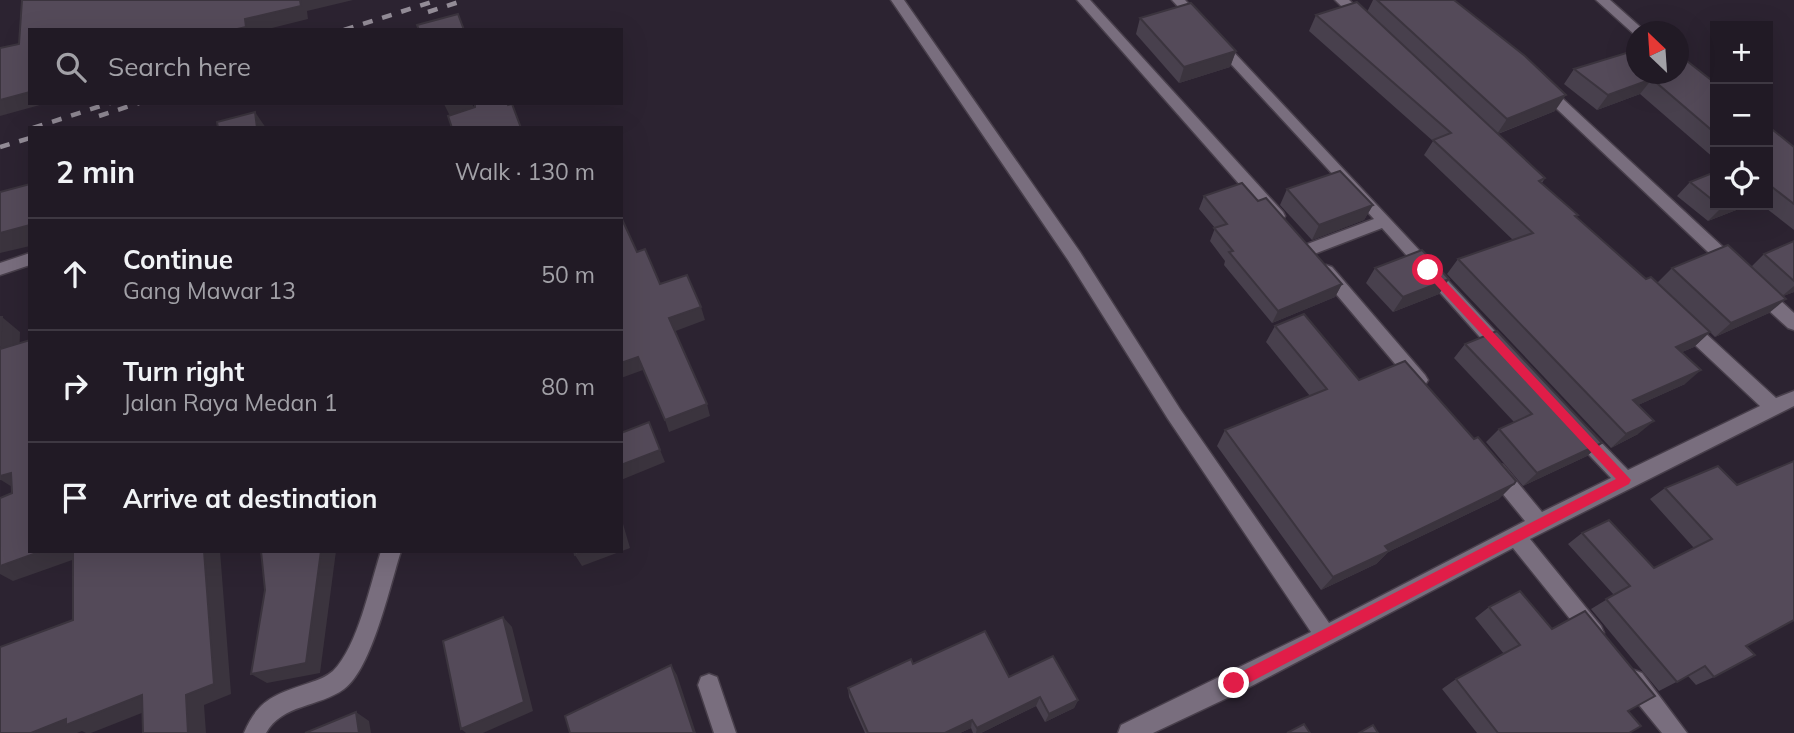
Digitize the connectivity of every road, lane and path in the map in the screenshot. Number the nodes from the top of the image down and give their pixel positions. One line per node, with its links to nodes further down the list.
1 (897, 0): 25 (street)
2 (1083, 0): 10 (street)
3 (1178, 0): 9 (street)
4 (1342, 0): 7 (street)
5 (1602, 0): 6 (street)
6 (1627, 21)
7 (1382, 36)
8 (1530, 76): 14 (street)
9 (1385, 221): 10 (street); 15 (street)
10 (1299, 240): 16 (street)
11 (28, 260): 12 (street)
12 (0, 269)
13 (1674, 314): 18 (street)
14 (1794, 323)
15 (1513, 362)
16 (1433, 397)
17 (1794, 398): 18 (street)
18 (1774, 408): 21 (street)
19 (1569, 421): 21 (street)
20 (1486, 460): 22 (street)
21 (1625, 480): 22 (street)
22 (1539, 523): 23 (street)
23 (1517, 537): 25 (street); 30 (street)
24 (390, 553): 28 (street)
25 (1325, 635): 27 (street)
26 (709, 685): 29 (street)
27 (1133, 732)
28 (255, 733)
29 (725, 733)
30 (1676, 733)

